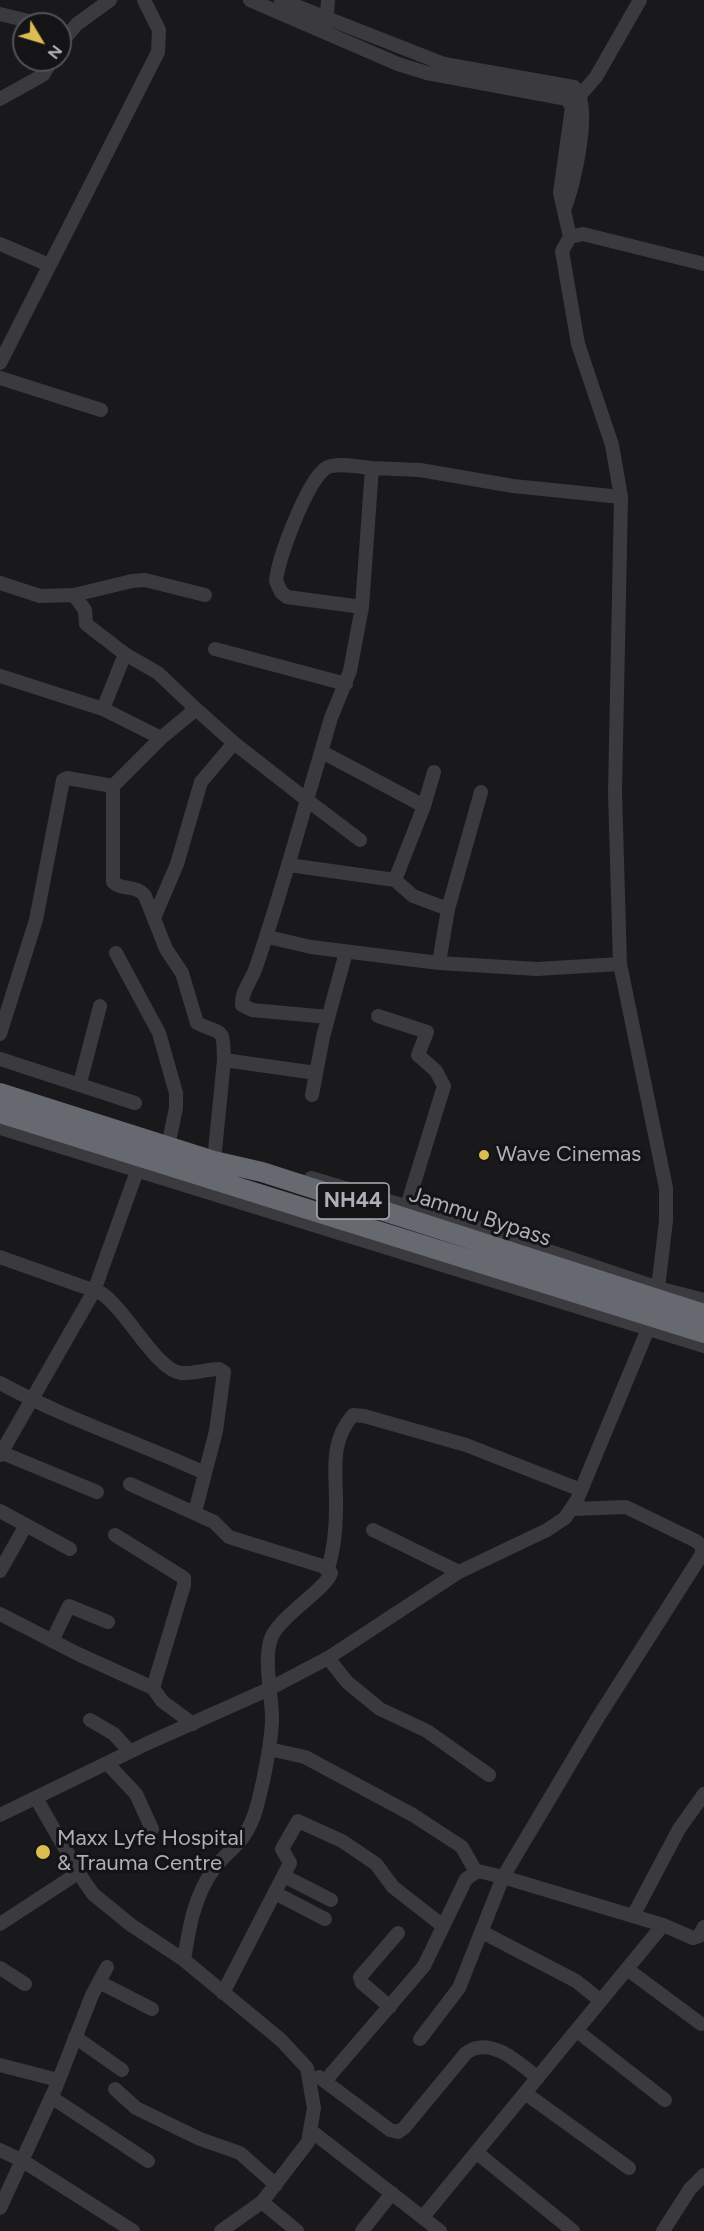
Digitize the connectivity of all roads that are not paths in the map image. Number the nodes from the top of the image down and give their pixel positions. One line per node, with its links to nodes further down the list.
1 (110, 0): 7 (street)
2 (144, 0): 15 (street)
3 (250, 0): 8 (street)
4 (281, 0): 8 (street)
5 (328, 0): 8 (street)
6 (640, 0): 11 (street)
7 (72, 25)
8 (326, 26): 11 (street)
9 (45, 72): 10 (street)
10 (0, 99)
11 (576, 100): 12 (street)
12 (570, 237): 14 (street); 21 (street)
13 (0, 244): 15 (street)
14 (704, 264)
15 (49, 266): 16 (street)
16 (6, 335): 17 (street)
17 (0, 363)
18 (0, 378): 19 (street)
19 (101, 410)
20 (372, 468): 21 (street); 25 (street); 25 (street)
21 (621, 497): 49 (street)
22 (0, 583): 23 (street)
23 (74, 595): 24 (street); 27 (street)
24 (205, 595)
25 (362, 607): 29 (street)
26 (214, 649): 29 (street)
27 (124, 654): 30 (street); 31 (street)
28 (0, 676): 31 (street)
29 (346, 684): 34 (street)
30 (196, 709): 32 (street); 33 (street)
31 (103, 710): 32 (street)
32 (161, 738): 36 (street)
33 (234, 743): 38 (street); 44 (street)
34 (322, 753): 38 (street); 39 (street)
35 (434, 772): 39 (street)
36 (113, 786): 44 (street); 53 (street)
37 (481, 792): 43 (street)
38 (306, 800): 40 (street); 41 (street)
39 (424, 806): 42 (street)
40 (360, 840)
41 (289, 865): 42 (street); 45 (street)
42 (395, 880): 43 (street)
43 (448, 909): 48 (street)
44 (154, 918): 55 (street)
45 (268, 938): 47 (street); 52 (street)
46 (116, 952): 64 (street)
47 (346, 952): 48 (street); 52 (street)
48 (439, 963): 49 (street)
49 (620, 964): 72 (street)
50 (100, 1006): 58 (street)
51 (378, 1016): 68 (street)
52 (328, 1017): 56 (street)
53 (0, 1034)
54 (0, 1059): 58 (street)
55 (224, 1060): 56 (street); 65 (street)
56 (316, 1073): 60 (street)
57 (0, 1083): 61 (street)
58 (80, 1083): 62 (street)
59 (0, 1093): 61 (highway, Jammu Bypass / NH44)
60 (312, 1095)
61 (26, 1101): 64 (highway, Jammu Bypass / NH44)
62 (135, 1103)
63 (1, 1127): 66 (street); 72 (highway, Jammu Bypass / NH44)
64 (168, 1146): 65 (highway, Jammu Bypass / NH44)
65 (214, 1161): 67 (highway, Jammu Bypass / NH44)
66 (137, 1171): 70 (street); 72 (street)
67 (262, 1172): 68 (street); 72 (highway, Jammu Bypass / NH44)
68 (407, 1206): 72 (street)
69 (0, 1257): 70 (street)
70 (94, 1291): 77 (street); 79 (street)
71 (704, 1300): 72 (street)
72 (653, 1309): 73 (highway, Jammu Bypass / NH44); 74 (highway, Jammu Bypass / NH44); 75 (street); 81 (street)
73 (704, 1314)
74 (704, 1333)
75 (704, 1346)
76 (0, 1383): 77 (street)
77 (32, 1400): 78 (street); 79 (street)
78 (1, 1453): 82 (street)
79 (205, 1473): 85 (street)
80 (130, 1484): 85 (street)
81 (581, 1490): 83 (street); 90 (street)
82 (97, 1492)
83 (572, 1509): 92 (street); 112 (street)
84 (0, 1511): 86 (street)
85 (195, 1512): 90 (street)
86 (26, 1525): 89 (street); 91 (street)
87 (373, 1530): 92 (street)
88 (115, 1535): 97 (street)
89 (70, 1549)
90 (328, 1569): 98 (street)
91 (0, 1571)
92 (459, 1572): 96 (street)
93 (0, 1614): 95 (street)
94 (108, 1622): 95 (street)
95 (52, 1641): 97 (street)
96 (328, 1658): 98 (street); 104 (street)
97 (153, 1688): 100 (street)
98 (269, 1689): 100 (street); 101 (street)
99 (90, 1720): 102 (street)
100 (193, 1724): 102 (street)
101 (269, 1749): 109 (street); 123 (street)
102 (130, 1752): 103 (street)
103 (107, 1763): 106 (street); 108 (street)
104 (489, 1775)
105 (704, 1794): 115 (street)
106 (36, 1798): 107 (street); 110 (street)
107 (0, 1815)
108 (153, 1828)
109 (476, 1872): 112 (street); 119 (street)
110 (78, 1873): 117 (street); 123 (street)
111 (284, 1876): 113 (street); 114 (street); 119 (street)
112 (503, 1877): 115 (street); 121 (street)
113 (275, 1893): 116 (street); 129 (street)
114 (331, 1900)
115 (633, 1916): 118 (street)
116 (325, 1919)
117 (0, 1924)
118 (663, 1925): 120 (street); 126 (street)
119 (443, 1926): 131 (street)
120 (704, 1927)
121 (482, 1932): 130 (street); 136 (street)
122 (398, 1933): 131 (street)
123 (184, 1960): 129 (street)
124 (107, 1967): 127 (street)
125 (0, 1968): 128 (street)
126 (627, 1969): 130 (street); 133 (street)
127 (99, 1982): 132 (street); 135 (street)
128 (25, 1984)
129 (223, 1993): 139 (street)
130 (602, 2001): 134 (street)
131 (390, 2007): 142 (street)
132 (152, 2009)
133 (701, 2024)
134 (577, 2031): 140 (street); 146 (street)
135 (75, 2037): 138 (street); 141 (street)
136 (420, 2039)
137 (0, 2066): 141 (street)
138 (122, 2070)
139 (308, 2073): 142 (street); 147 (street)
140 (538, 2078): 142 (street); 144 (street)
141 (58, 2080): 145 (street)
142 (326, 2080)
143 (115, 2089): 154 (street)
144 (525, 2093): 149 (street); 152 (street)
145 (51, 2097): 150 (street); 151 (street)
146 (665, 2100)
147 (310, 2130): 154 (street); 155 (street)
148 (0, 2150): 150 (street)
149 (476, 2152): 158 (street); 164 (street)
150 (23, 2161): 157 (street); 159 (street)
151 (148, 2161)
152 (629, 2168)
153 (704, 2175): 165 (street)
154 (276, 2185): 156 (street)
155 (392, 2193): 158 (street); 162 (street)
156 (262, 2202): 160 (street); 161 (street)
157 (0, 2207)
158 (423, 2217): 163 (street)
159 (134, 2231)
160 (221, 2231)
161 (297, 2231)
162 (362, 2231)
163 (440, 2231)
164 (573, 2231)
165 (663, 2231)

